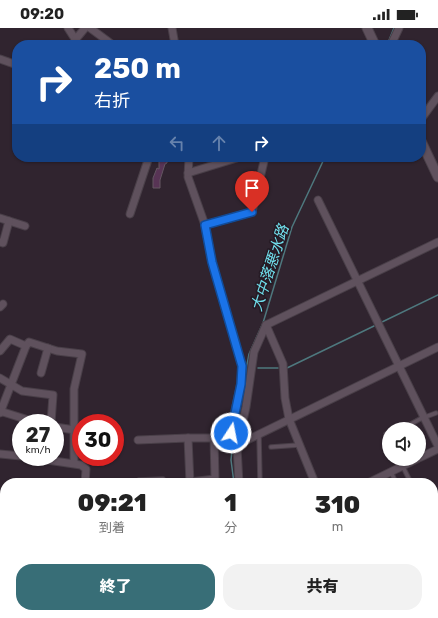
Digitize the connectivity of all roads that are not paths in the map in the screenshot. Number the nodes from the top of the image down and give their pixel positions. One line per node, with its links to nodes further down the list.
1 (68, 28): 7 (street)
2 (85, 28): 8 (street)
3 (90, 28): 9 (street)
4 (172, 28): 10 (street)
5 (367, 28): 11 (street)
6 (399, 28): 12 (street)
7 (76, 40)
8 (78, 40)
9 (106, 40)
10 (174, 40)
11 (373, 40)
12 (393, 40)
13 (0, 58): 14 (street)
14 (12, 63)
15 (438, 96): 16 (street)
16 (426, 112)
17 (426, 152): 23 (street)
18 (147, 162): 25 (street)
19 (189, 162): 22 (street)
20 (224, 162): 22 (street)
21 (264, 162): 28 (street)
22 (188, 173): 28 (street)
23 (438, 177)
24 (318, 200): 32 (street)
25 (130, 214)
26 (0, 218): 27 (street)
27 (9, 221): 29 (street); 30 (street)
28 (205, 225): 53 (street)
29 (25, 226)
30 (0, 242)
31 (438, 242): 32 (street)
32 (358, 282): 33 (street); 38 (street)
33 (266, 325): 48 (street); 53 (street)
34 (26, 346): 36 (street); 37 (street); 41 (street)
35 (438, 347): 38 (street)
36 (48, 348): 39 (street); 45 (street)
37 (0, 351)
38 (399, 366): 47 (street); 48 (street)
39 (41, 373)
40 (0, 378): 41 (street)
41 (11, 384): 42 (street); 44 (street)
42 (0, 412): 46 (street)
43 (436, 413): 47 (lane)
44 (52, 414)
45 (74, 414)
46 (12, 415)
47 (424, 418): 49 (lane); 57 (street)
48 (289, 419): 50 (street); 55 (street)
49 (416, 422)
50 (259, 434): 53 (street); 68 (lane)
51 (188, 438): 52 (street); 54 (street); 65 (street)
52 (214, 438): 53 (street); 66 (street)
53 (234, 439): 67 (street)
54 (138, 440)
55 (299, 445): 56 (lane); 69 (street)
56 (271, 447)
57 (438, 447): 59 (street)
58 (0, 454): 60 (street)
59 (426, 454)
60 (12, 455)
61 (82, 466): 64 (street)
62 (402, 466): 63 (street); 72 (lane)
63 (391, 472): 70 (street); 71 (lane)
64 (85, 478)
65 (190, 478)
66 (215, 478)
67 (238, 478)
68 (260, 478)
69 (313, 478)
70 (378, 478)
71 (394, 478)
72 (408, 478)

